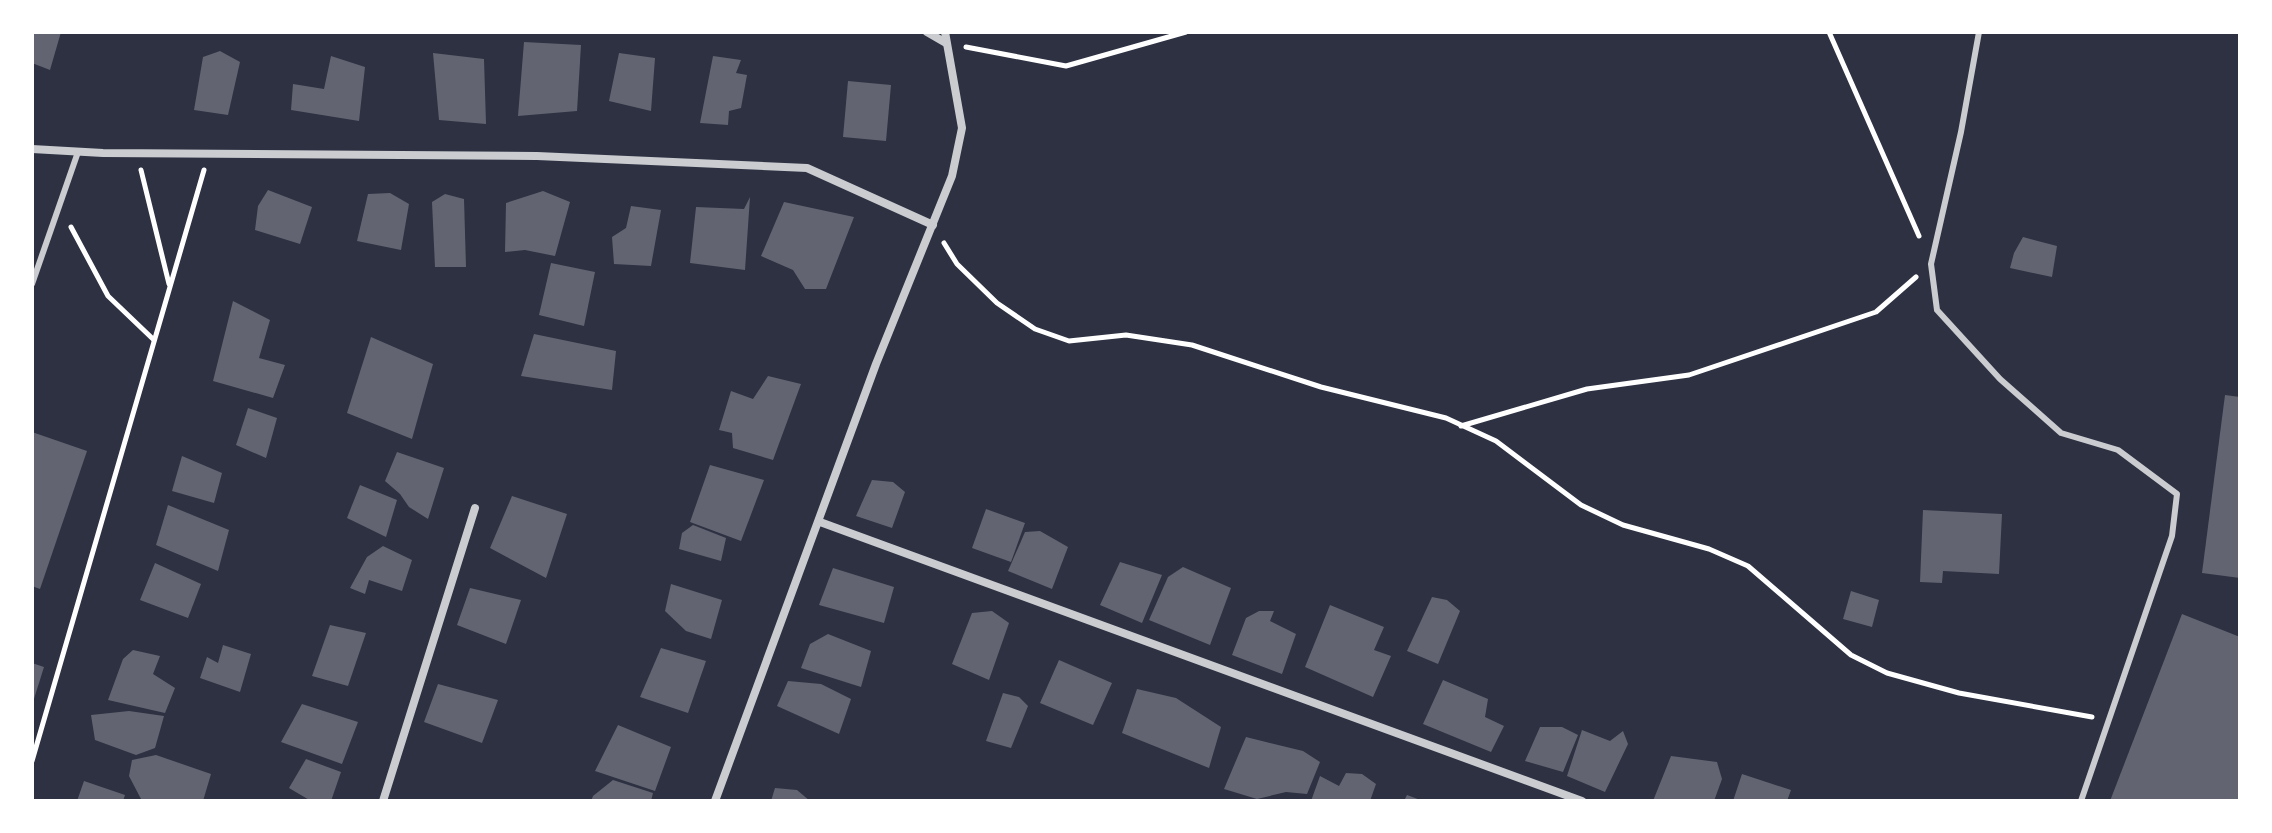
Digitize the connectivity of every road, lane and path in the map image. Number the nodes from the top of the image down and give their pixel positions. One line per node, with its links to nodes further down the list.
1 (927, 32): 6 (street)
2 (945, 32): 6 (street)
3 (1186, 32): 6 (path)
4 (1829, 32): 13 (path)
5 (1979, 32): 13 (lane)
6 (946, 43): 12 (street)
7 (32, 149): 8 (street)
8 (78, 152): 9 (street); 11 (lane)
9 (137, 153): 10 (street); 15 (path)
10 (209, 154): 12 (street); 15 (path)
11 (59, 205): 14 (lane); 16 (path)
12 (933, 225): 17 (path); 19 (street)
13 (1931, 264): 17 (path); 20 (lane)
14 (32, 284)
15 (170, 288): 16 (path)
16 (154, 340): 21 (path)
17 (1461, 426): 20 (path)
18 (475, 508): 22 (street)
19 (820, 522): 23 (street); 24 (street)
20 (2109, 720): 25 (lane)
21 (32, 761)
22 (383, 801)
23 (715, 801)
24 (1582, 801)
25 (2081, 801)

